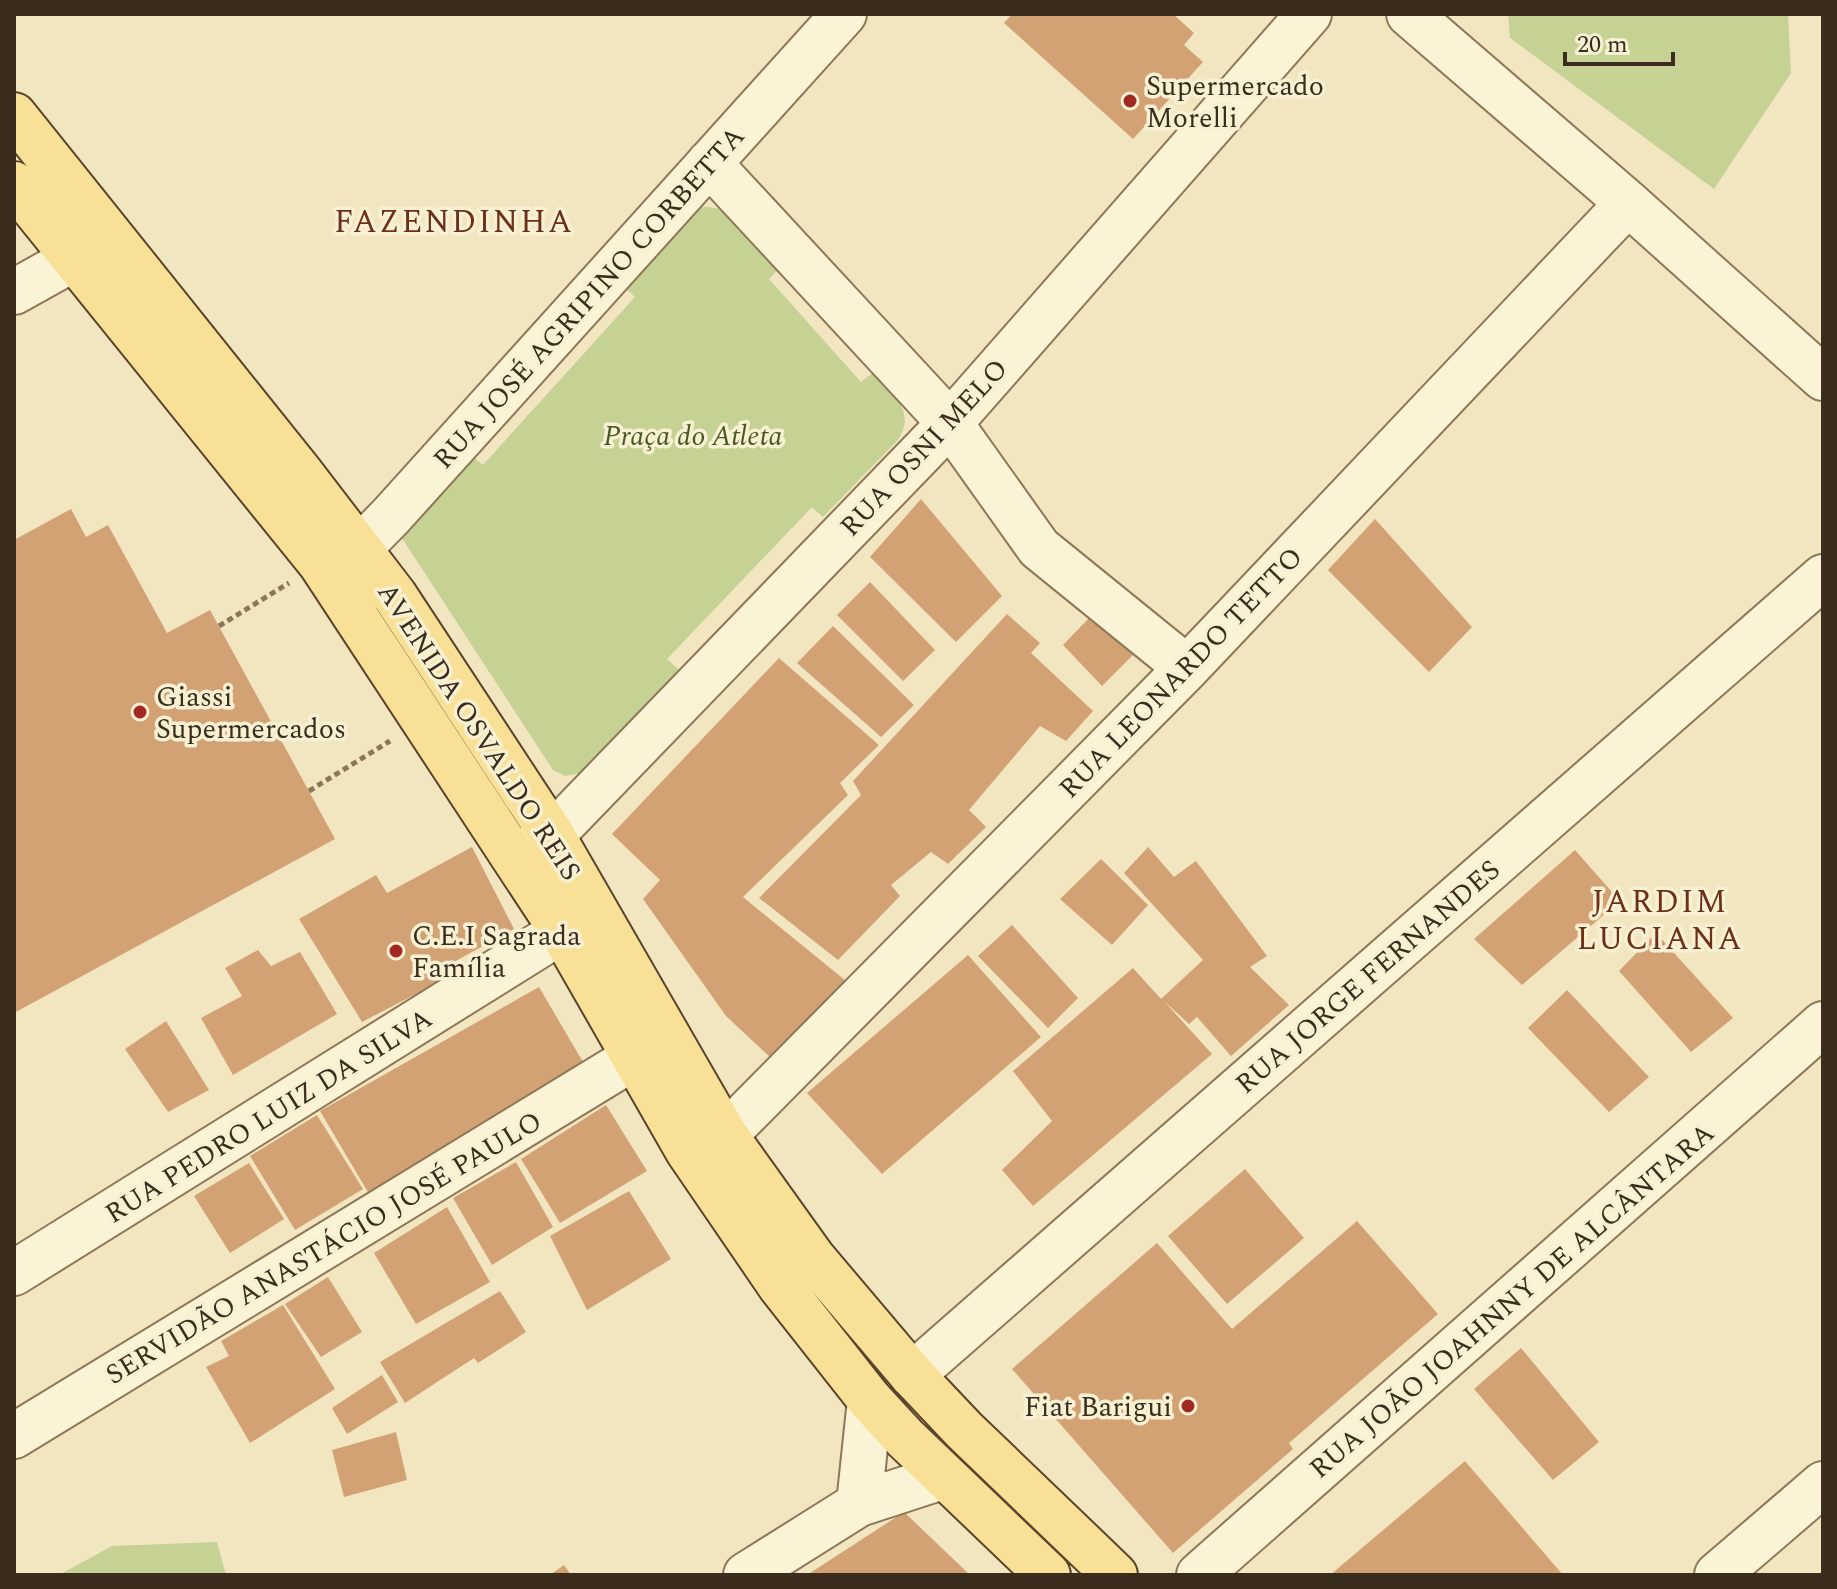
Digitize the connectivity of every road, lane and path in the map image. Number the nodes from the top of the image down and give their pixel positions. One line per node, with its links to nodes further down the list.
1 (844, 14): 5 (street, RUA JOSÉ AGRIPINO CORBETTA)
2 (1309, 14): 12 (street, RUA OSNI MELO)
3 (1409, 14): 7 (street)
4 (14, 115): 11 (main road, AVENIDA OSVALDO REIS)
5 (709, 163): 12 (street); 14 (street, RUA JOSÉ AGRIPINO CORBETTA)
6 (14, 184): 8 (main road, AVENIDA OSVALDO REIS)
7 (1628, 203): 10 (street); 17 (street, RUA LEONARDO TETTO)
8 (75, 258): 9 (street); 13 (main road, AVENIDA OSVALDO REIS)
9 (14, 292)
10 (1823, 378)
11 (255, 415): 13 (street); 14 (main road, AVENIDA OSVALDO REIS)
12 (950, 423): 17 (street); 20 (street, RUA OSNI MELO)
13 (242, 468): 14 (main road, AVENIDA OSVALDO REIS)
14 (337, 563): 16 (path); 18 (main road, AVENIDA OSVALDO REIS); 20 (main road, AVENIDA OSVALDO REIS)
15 (1823, 577): 27 (street, RUA JORGE FERNANDES)
16 (219, 626)
17 (1187, 668): 25 (street, RUA LEONARDO TETTO)
18 (423, 720): 19 (path); 21 (main road, AVENIDA OSVALDO REIS)
19 (309, 791)
20 (552, 835): 21 (street, RUA OSNI MELO); 25 (main road, AVENIDA OSVALDO REIS)
21 (514, 858): 22 (main road, AVENIDA OSVALDO REIS)
22 (562, 931): 24 (main road, AVENIDA OSVALDO REIS); 26 (street, RUA PEDRO LUIZ DA SILVA)
23 (1823, 1024): 36 (street, RUA JOÃO JOAHNNY DE ALCÂNTARA)
24 (633, 1058): 28 (main road, AVENIDA OSVALDO REIS); 29 (street, SERVIDÃO ANASTÁCIO JOSÉ PAULO)
25 (725, 1135): 27 (main road, AVENIDA OSVALDO REIS)
26 (14, 1273)
27 (912, 1375): 35 (main road, AVENIDA OSVALDO REIS)
28 (870, 1400): 30 (main road, AVENIDA OSVALDO REIS); 32 (street)
29 (14, 1436)
30 (942, 1477): 32 (street); 34 (main road, AVENIDA OSVALDO REIS)
31 (1823, 1484): 37 (street)
32 (859, 1504): 33 (street)
33 (746, 1575)
34 (1048, 1575)
35 (1115, 1575)
36 (1199, 1575)
37 (1717, 1575)

